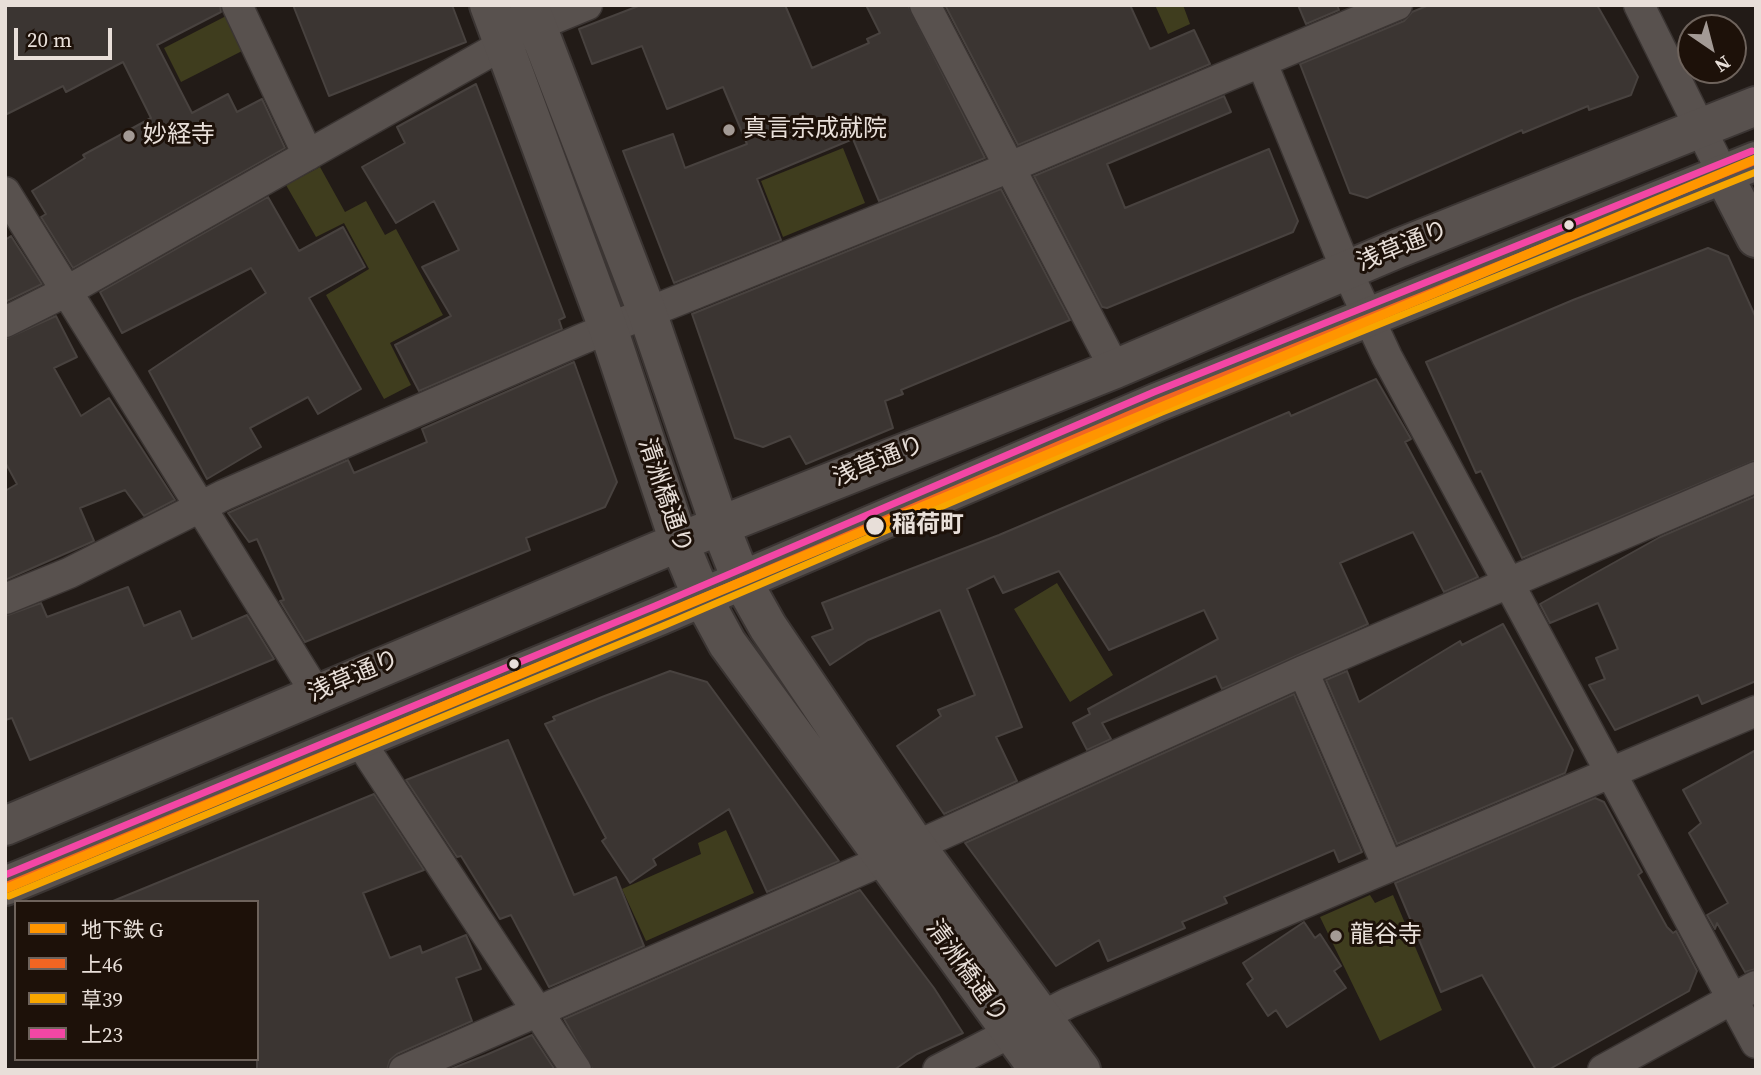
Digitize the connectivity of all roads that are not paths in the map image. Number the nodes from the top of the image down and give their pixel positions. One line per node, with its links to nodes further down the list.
1 (237, 5): 13 (street)
2 (489, 5): 9 (main road, 清洲橋通り)
3 (587, 5): 8 (street)
4 (925, 5): 14 (street)
5 (1397, 5): 7 (street)
6 (1639, 5): 12 (street)
7 (1362, 12): 10 (street)
8 (532, 16): 9 (street); 20 (main road, 清洲橋通り)
9 (503, 45): 13 (street); 23 (main road, 清洲橋通り)
10 (1262, 62): 14 (street); 18 (street)
11 (1756, 106): 12 (main road, 浅草通り)
12 (1700, 129): 15 (street); 18 (main road, 浅草通り)
13 (308, 155): 19 (street)
14 (1010, 167): 20 (street); 24 (street)
15 (1739, 167): 17 (main road); 21 (main road, 浅草通り)
16 (5, 192): 19 (street)
17 (1756, 238)
18 (1346, 269): 21 (street); 24 (main road, 浅草通り)
19 (66, 291): 22 (street); 26 (street)
20 (647, 312): 23 (street); 27 (main road, 清洲橋通り)
21 (1368, 316): 29 (main road, 浅草通り); 30 (street)
22 (5, 322)
23 (608, 328): 26 (street); 28 (main road, 清洲橋通り)
24 (1115, 369): 27 (main road, 浅草通り)
25 (1756, 477): 30 (street)
26 (202, 506): 32 (street); 34 (street)
27 (720, 526): 28 (main road, 浅草通り); 29 (main road, 清洲橋通り)
28 (679, 542): 31 (main road, 清洲橋通り); 34 (main road, 浅草通り)
29 (741, 579): 31 (main road, 浅草通り); 39 (main road, 清洲橋通り)
30 (1509, 583): 33 (street); 37 (street)
31 (702, 597): 36 (main road, 浅草通り); 39 (main road, 清洲橋通り)
32 (5, 599)
33 (1303, 671): 39 (street); 40 (street)
34 (316, 693): 38 (main road, 浅草通り)
35 (1756, 711): 37 (street)
36 (359, 740): 41 (main road, 浅草通り); 43 (street)
37 (1610, 772): 40 (street); 42 (street)
38 (5, 826)
39 (900, 853): 43 (street); 44 (main road, 清洲橋通り)
40 (1388, 867): 44 (street)
41 (5, 886)
42 (1744, 993): 45 (street); 51 (street)
43 (537, 1011): 46 (street); 47 (street)
44 (1025, 1024): 48 (street); 49 (main road, 清洲橋通り); 50 (main road, 清洲橋通り)
45 (1756, 1043)
46 (404, 1070)
47 (576, 1070)
48 (938, 1070)
49 (1038, 1070)
50 (1081, 1070)
51 (1603, 1070)

